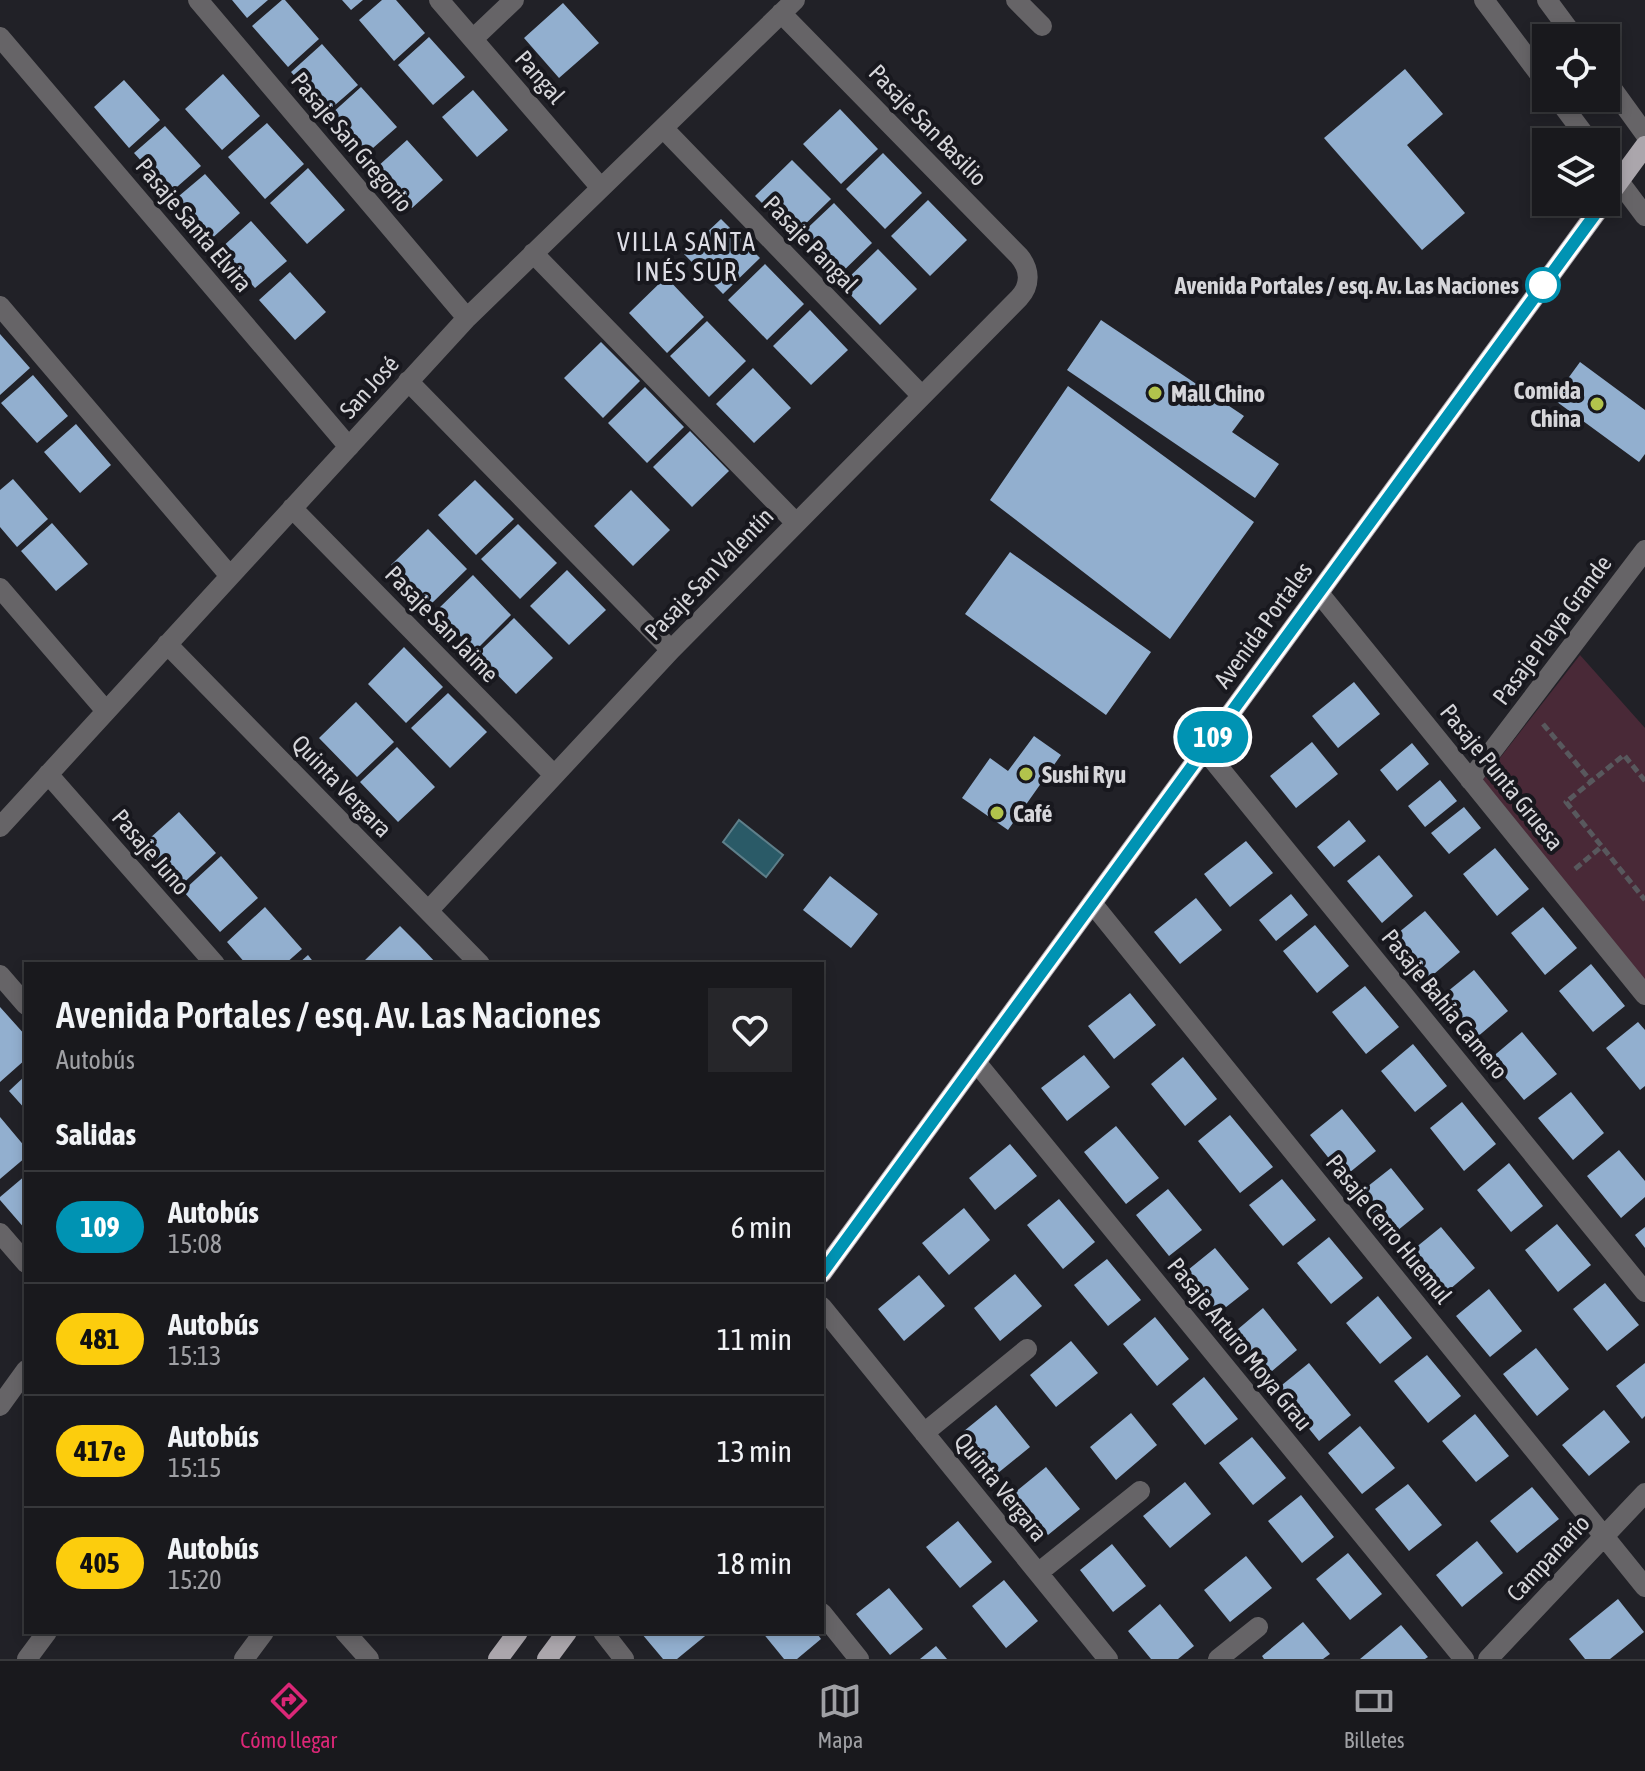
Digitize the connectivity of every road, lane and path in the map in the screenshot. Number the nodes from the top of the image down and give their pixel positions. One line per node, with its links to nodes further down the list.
1 (198, 0): 25 (street, Pasaje San Gregorio)
2 (439, 0): 11 (street, Pangal)
3 (514, 0): 11 (street)
4 (1016, 0): 9 (street)
5 (1484, 0): 12 (street)
6 (1547, 0): 8 (street)
7 (788, 6): 14 (street, San José); 23 (street, Pasaje San Basilio)
8 (1565, 24)
9 (1042, 26)
10 (0, 37): 28 (street, Pasaje Santa Elvira)
11 (473, 39): 19 (street, Pangal)
12 (1532, 64)
13 (1620, 99): 15 (street)
14 (663, 128): 19 (street, San José); 27 (street, Pasaje Pangal)
15 (1645, 134)
16 (1645, 146): 17 (main road, Avenida Portales)
17 (1620, 180)
18 (1620, 182): 21 (street)
19 (601, 188): 22 (street, San José)
20 (1593, 216): 34 (main road, Avenida Portales)
21 (1645, 216)
22 (533, 253): 25 (street, San José); 30 (street)
23 (1028, 277): 27 (street, Pasaje San Valentín)
24 (0, 306): 32 (street)
25 (467, 318): 26 (street, San José)
26 (408, 381): 28 (street, San José); 36 (street)
27 (922, 396): 30 (street, Pasaje San Valentín)
28 (349, 447): 29 (street, San José)
29 (292, 508): 32 (street, San José); 41 (street, Pasaje San Jaime)
30 (795, 522): 36 (street, Pasaje San Valentín)
31 (1645, 550): 37 (street, Pasaje Playa Grande)
32 (230, 576): 35 (street, San José)
33 (0, 588): 38 (street)
34 (1319, 593): 39 (main road, Avenida Portales); 42 (street, Pasaje Punta Gruesa)
35 (167, 644): 38 (street, San José); 50 (street, Quinta Vergara)
36 (671, 650): 41 (street, Pasaje San Valentín)
37 (1527, 705): 42 (street, Pasaje Playa Grande); 43 (path)
38 (106, 711): 40 (street, San José)
39 (1204, 749): 49 (main road, Avenida Portales); 60 (street, Pasaje Bahía Camero)
40 (48, 774): 45 (street, San José); 51 (street, Pasaje Juno)
41 (554, 775): 50 (street, Pasaje San Valentín)
42 (1470, 780): 47 (street, Pasaje Punta Gruesa)
43 (1591, 781): 44 (path); 46 (path)
44 (1645, 781)
45 (0, 827)
46 (1601, 847): 47 (path); 48 (path)
47 (1556, 885): 54 (street, Pasaje Punta Gruesa)
48 (1645, 900)
49 (1092, 903): 56 (main road, Avenida Portales); 68 (street, Pasaje Cerro Huemul)
50 (428, 911): 52 (street, Quinta Vergara)
51 (213, 962)
52 (478, 962)
53 (0, 975): 55 (street)
54 (1645, 995)
55 (24, 1003)
56 (976, 1062): 59 (main road, Avenida Portales); 88 (street, Pasaje Arturo Moya Grau)
57 (0, 1233): 58 (street)
58 (24, 1261)
59 (824, 1270)
60 (1645, 1292)
61 (824, 1309): 65 (street, Quinta Vergara)
62 (1027, 1349): 65 (street, Quinta Vergara)
63 (24, 1373): 64 (street)
64 (0, 1406)
65 (924, 1433): 69 (street, Quinta Vergara)
66 (1140, 1491): 69 (street, Quinta Vergara)
67 (1645, 1493): 68 (street, Campanario)
68 (1604, 1537): 70 (street, Pasaje Cerro Huemul); 89 (street, Campanario)
69 (1038, 1573): 86 (street, Quinta Vergara)
70 (1645, 1587)
71 (824, 1615): 85 (street)
72 (1258, 1627): 87 (street)
73 (46, 1634): 79 (street)
74 (263, 1634): 80 (street)
75 (347, 1634): 81 (street)
76 (517, 1634): 82 (main road)
77 (566, 1634): 83 (main road)
78 (605, 1634): 84 (street)
79 (27, 1659)
80 (244, 1659)
81 (369, 1659)
82 (498, 1659)
83 (547, 1659)
84 (624, 1659)
85 (859, 1659)
86 (1108, 1659)
87 (1218, 1659)
88 (1464, 1659)
89 (1488, 1659)

